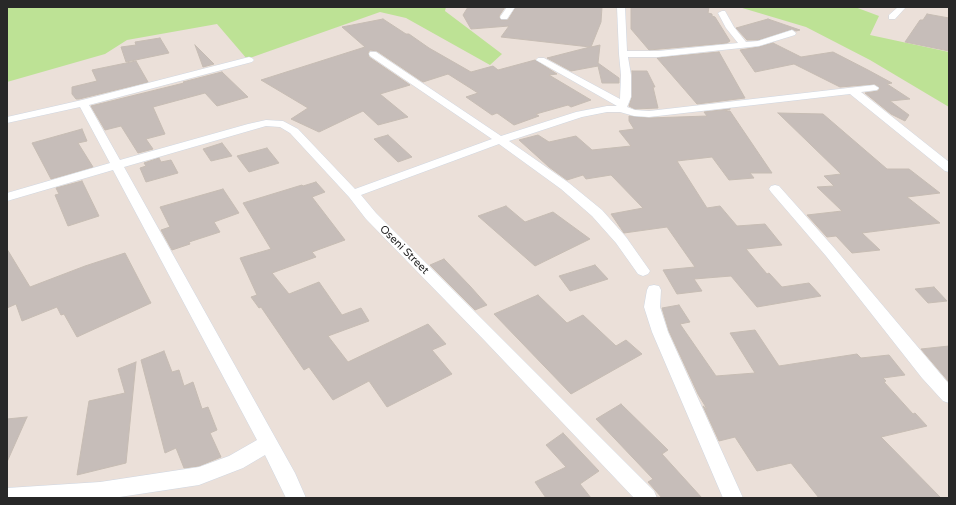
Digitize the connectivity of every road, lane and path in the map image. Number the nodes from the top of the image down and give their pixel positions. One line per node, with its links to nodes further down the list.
1 (511, 7): 5 (street)
2 (621, 7): 10 (street)
3 (902, 7): 6 (street)
4 (722, 13): 8 (street)
5 (504, 17)
6 (892, 17)
7 (792, 33): 8 (street)
8 (744, 45): 10 (street)
9 (373, 54): 18 (street)
10 (623, 54): 16 (street)
11 (249, 60): 15 (street)
12 (541, 60): 16 (street)
13 (874, 88): 14 (street)
14 (852, 90): 16 (street); 20 (street)
15 (83, 103): 17 (street); 19 (street)
16 (622, 107): 18 (street)
17 (7, 120)
18 (500, 140): 22 (street); 24 (street)
19 (117, 165): 22 (street, Oseni Street); 23 (street, Oseni Street); 27 (street)
20 (949, 168)
21 (775, 189): 26 (street)
22 (353, 194): 31 (street, Oseni Street)
23 (7, 198)
24 (643, 271)
25 (654, 290): 32 (street)
26 (949, 396)
27 (267, 444): 28 (street); 30 (street)
28 (99, 495): 29 (street)
29 (7, 497)
30 (296, 498)
31 (647, 498)
32 (733, 498)

